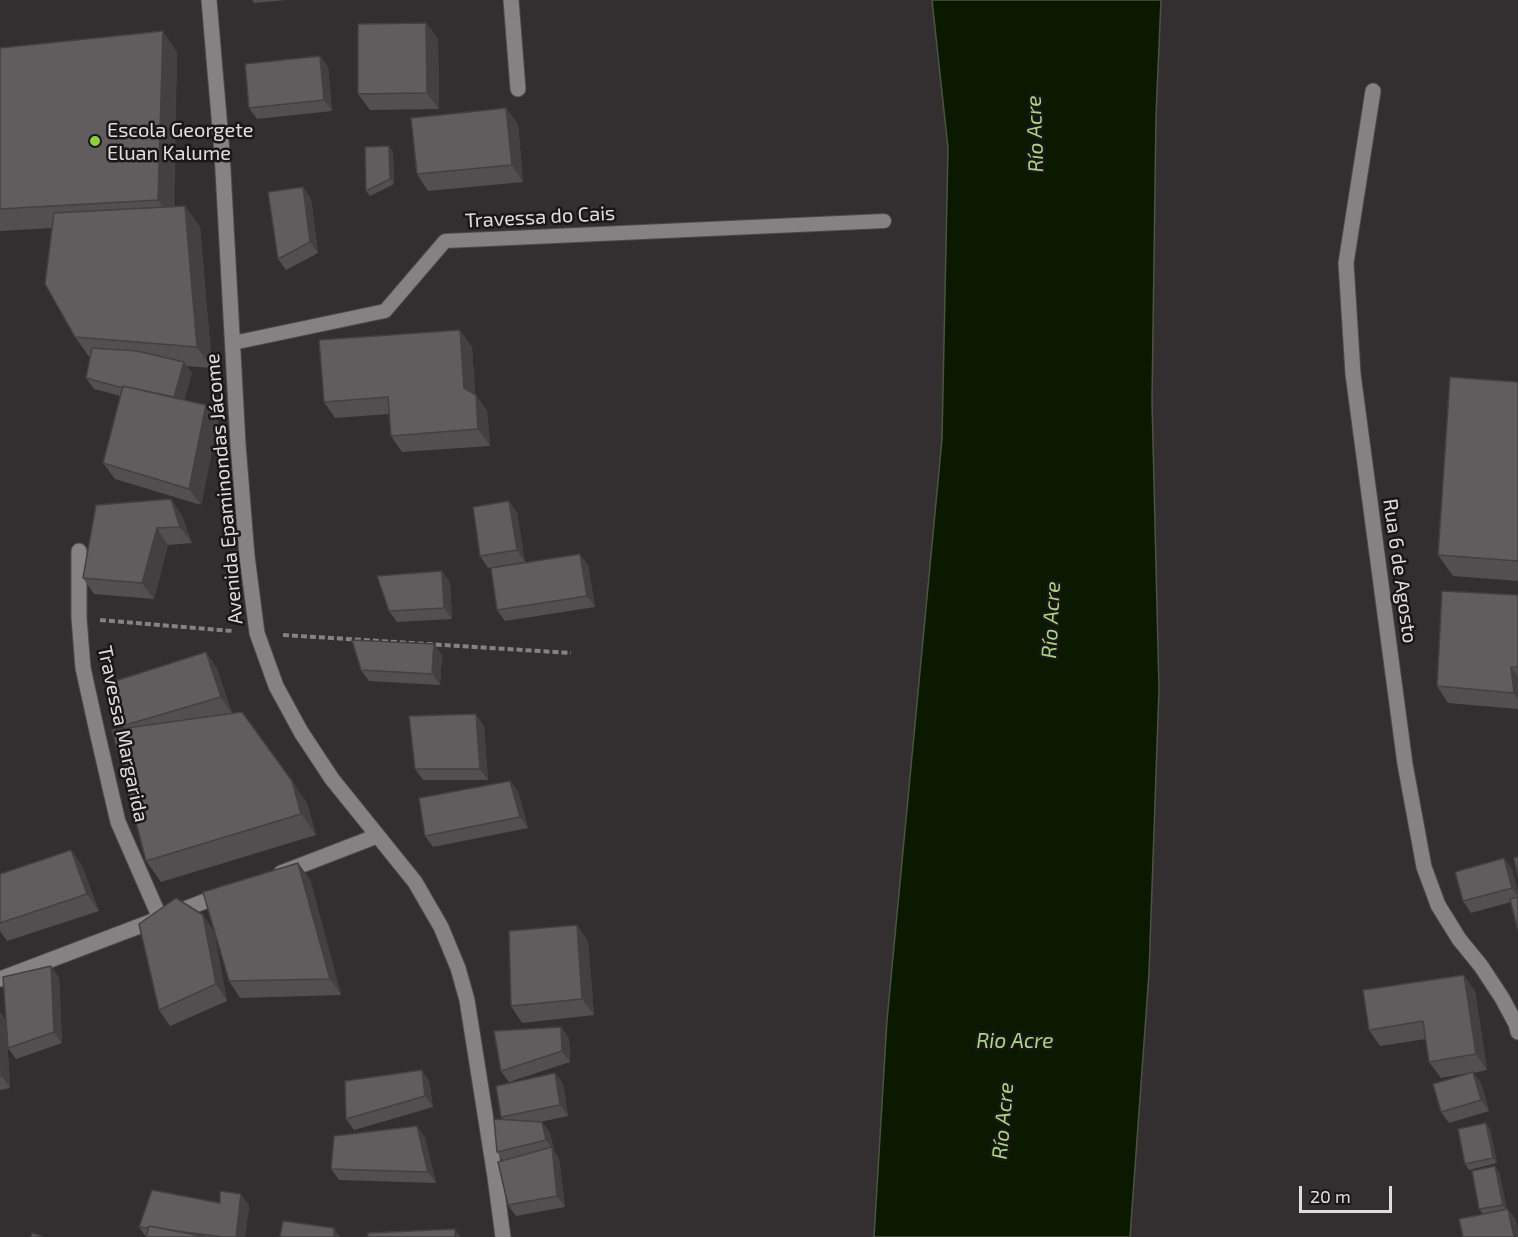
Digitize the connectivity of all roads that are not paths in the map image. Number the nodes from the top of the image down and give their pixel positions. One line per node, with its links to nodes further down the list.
1 (209, 0): 6 (street, Avenida Epaminondas Jácome)
2 (511, 0): 3 (street)
3 (518, 89)
4 (1373, 91): 13 (street, Rua 6 de Agosto)
5 (884, 221): 6 (lane, Travessa do Cais)
6 (233, 343): 8 (street, Avenida Epaminondas Jácome)
7 (79, 551): 11 (street, Travessa Margarida)
8 (377, 837): 9 (street); 14 (street, Avenida Epaminondas Jácome)
9 (269, 877)
10 (236, 890): 11 (street)
11 (160, 918): 12 (street)
12 (0, 979)
13 (1518, 1032)
14 (503, 1237)

